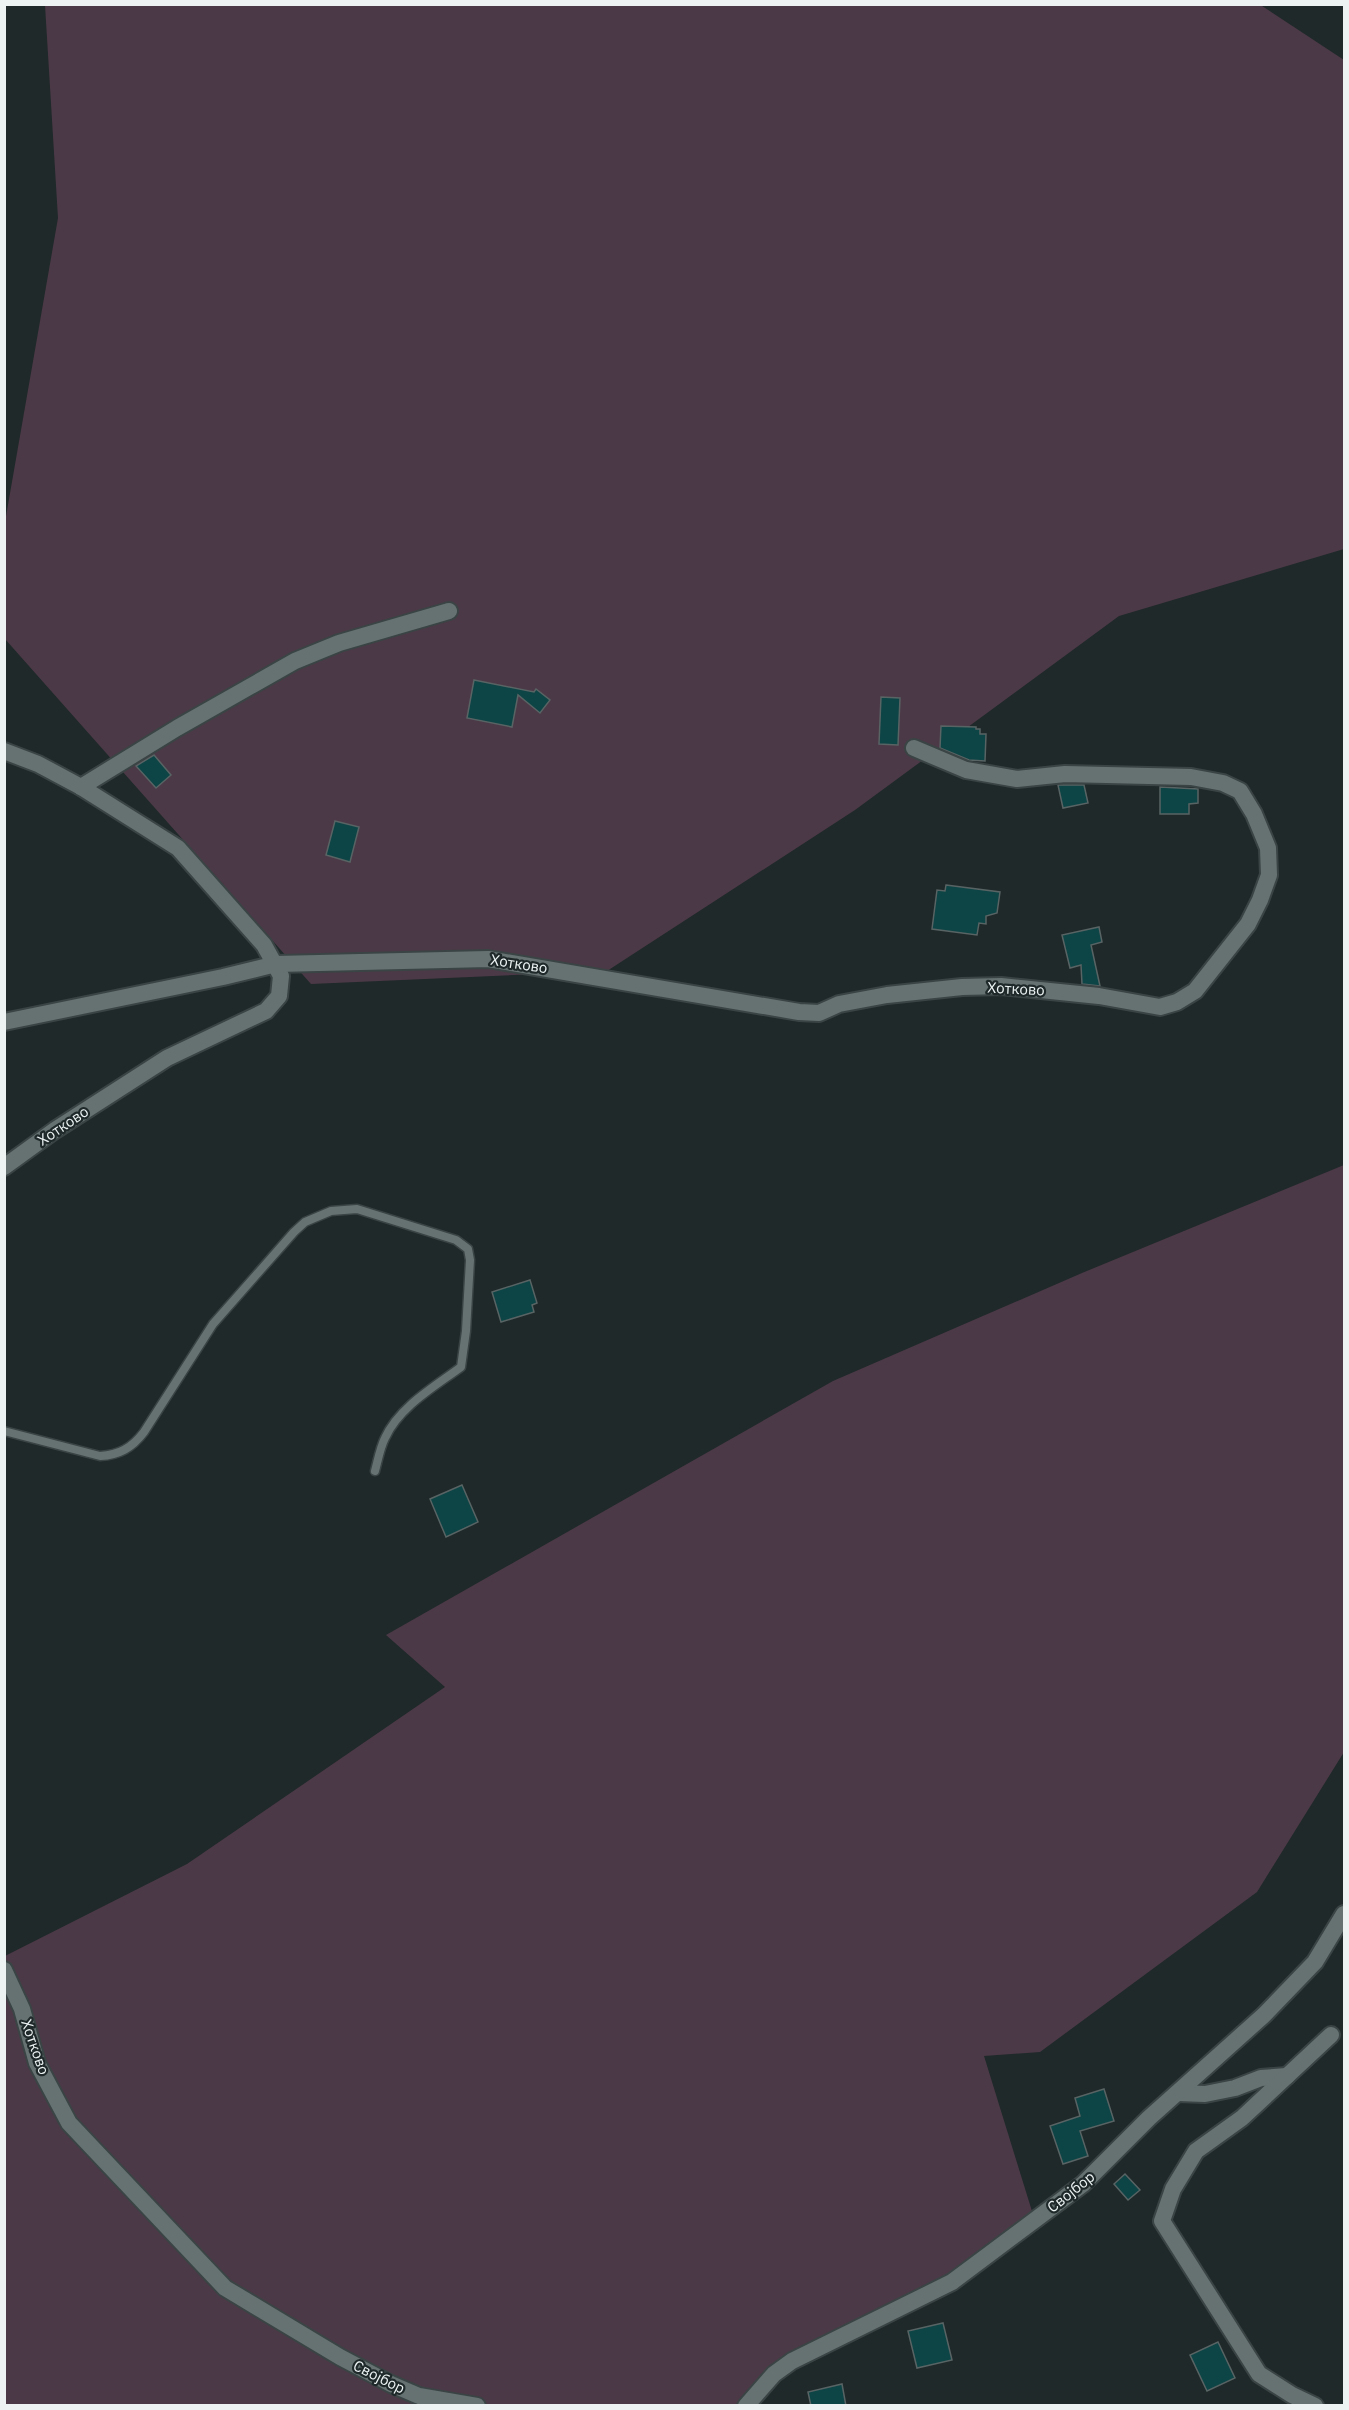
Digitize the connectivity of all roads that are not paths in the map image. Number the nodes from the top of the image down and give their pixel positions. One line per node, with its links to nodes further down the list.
1 (449, 611): 4 (street)
2 (914, 748): 5 (street, Хотково)
3 (4, 751): 4 (street, Хотково)
4 (81, 788): 5 (street, Хотково)
5 (276, 963): 6 (street, Хотково); 7 (street, Хотково)
6 (4, 1022)
7 (4, 1167)
8 (4, 1431): 9 (lane)
9 (375, 1471)
10 (1344, 1914): 14 (street, Својбор)
11 (4, 1970): 15 (street, Хотково)
12 (1331, 2035): 13 (street)
13 (1287, 2076): 14 (street); 19 (street)
14 (1178, 2093): 18 (street, Својбор)
15 (340, 2356): 16 (street, Својбор)
16 (454, 2404): 17 (street, Својбор)
17 (477, 2406)
18 (746, 2406)
19 (1315, 2406)

